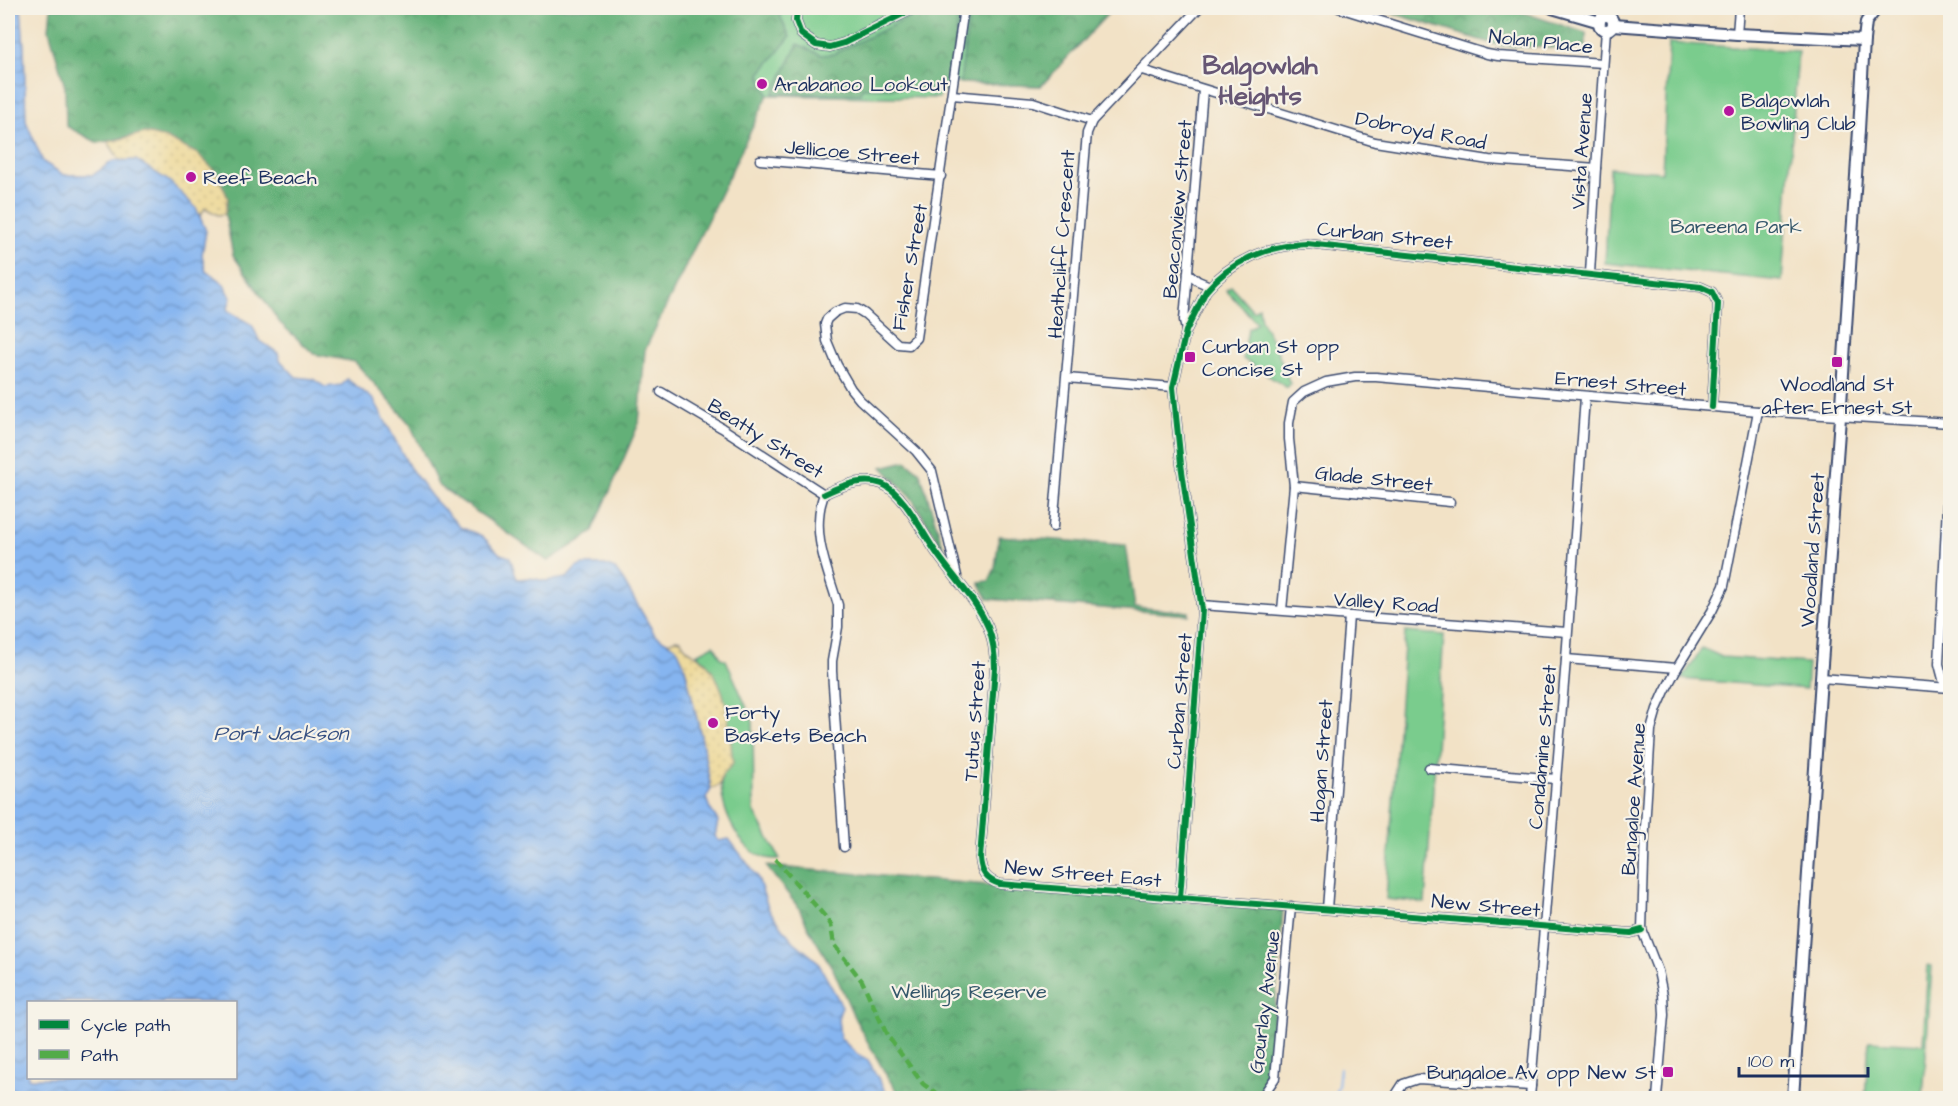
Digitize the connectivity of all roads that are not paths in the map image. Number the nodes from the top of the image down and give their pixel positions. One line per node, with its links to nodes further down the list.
1 (797, 8): 2 (street)
2 (915, 8)
3 (963, 8): 15 (street, Fisher Street)
4 (1198, 8): 13 (street, Heathcliff Crescent)
5 (1339, 8): 12 (street, Nolan Place)
6 (1552, 8): 9 (street)
7 (1739, 8): 10 (street)
8 (1877, 8): 11 (street, Woodland Street)
9 (1606, 20): 10 (street); 12 (street, Vista Avenue)
10 (1737, 34): 11 (street)
11 (1864, 39): 30 (street, Woodland Street)
12 (1603, 63): 18 (street, Vista Avenue)
13 (1142, 70): 14 (street, Dobroyd Road); 16 (street, Heathcliff Crescent)
14 (1203, 90): 18 (street, Dobroyd Road); 20 (street, Beaconview Street)
15 (952, 95): 16 (street); 19 (street, Fisher Street)
16 (1092, 121): 24 (street, Heathcliff Crescent)
17 (760, 160): 19 (street, Jellicoe Street)
18 (1596, 168): 21 (street, Vista Avenue)
19 (941, 176): 37 (street, Fisher Street)
20 (1188, 273): 22 (street); 23 (street, Beaconview Street)
21 (1590, 274): 22 (street, Curban Street); 28 (street, Curban Street)
22 (1210, 286): 23 (street, Curban Street)
23 (1186, 331): 25 (street, Curban Street)
24 (1067, 378): 25 (street); 36 (street, Heathcliff Crescent)
25 (1173, 387): 38 (street, Curban Street)
26 (661, 392): 34 (street, Beatty Street)
27 (1585, 397): 28 (street, Ernest Street); 33 (street, Ernest Street); 41 (street, Condamine Street)
28 (1712, 407): 29 (street, Ernest Street)
29 (1758, 411): 30 (street, Ernest Street); 43 (street, Bungaloe Avenue)
30 (1840, 416): 31 (street, Ernest Street); 44 (street, Woodland Street)
31 (1950, 423)
32 (1950, 446): 45 (street)
33 (1294, 486): 35 (street, Glade Street); 39 (street)
34 (824, 494): 37 (street); 48 (street, Beatty Street)
35 (1450, 502)
36 (1053, 527)
37 (958, 579): 49 (street, Tutus Street)
38 (1202, 605): 39 (street, Valley Road); 50 (street, Curban Street)
39 (1282, 610): 40 (street, Valley Road)
40 (1349, 616): 41 (street, Valley Road); 52 (street, Hogan Street)
41 (1567, 632): 42 (street, Condamine Street)
42 (1566, 658): 43 (street); 47 (street, Condamine Street)
43 (1677, 668): 54 (street, Bungaloe Avenue)
44 (1821, 678): 45 (street); 60 (street, Woodland Street)
45 (1950, 689)
46 (1429, 768): 47 (street)
47 (1556, 779): 53 (street, Condamine Street)
48 (844, 848)
49 (984, 873): 50 (street, New Street East)
50 (1180, 898): 51 (street, New Street East)
51 (1291, 906): 52 (street, New Street East); 56 (street, Gourlay Avenue)
52 (1327, 909): 53 (street, New Street)
53 (1544, 927): 54 (street, New Street); 55 (street, Condamine Street)
54 (1642, 930): 59 (street, Bungaloe Avenue)
55 (1531, 1086): 57 (street); 58 (street, Condamine Street)
56 (1261, 1098)
57 (1394, 1098)
58 (1530, 1098)
59 (1656, 1098)
60 (1793, 1098)

